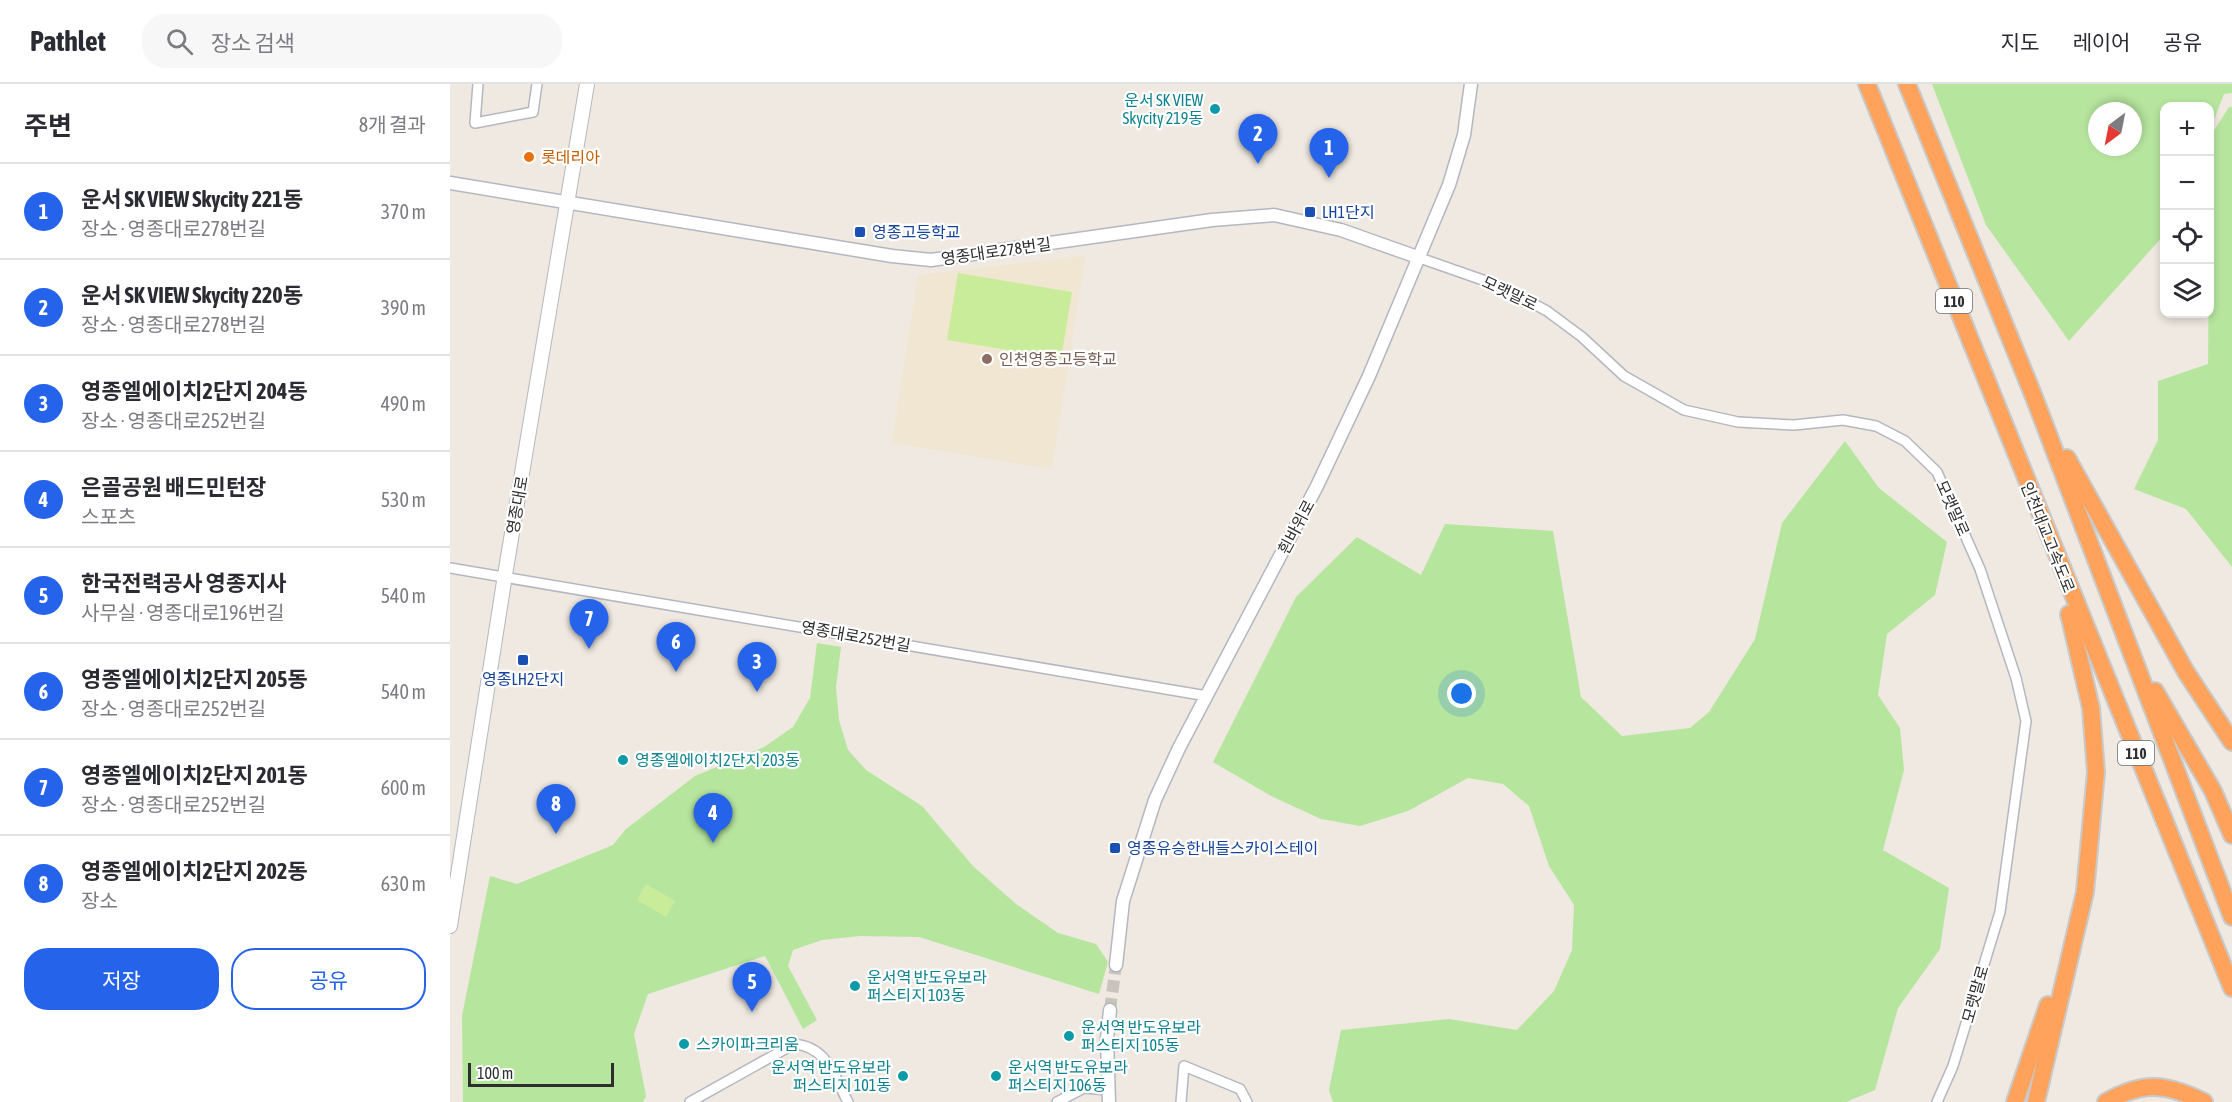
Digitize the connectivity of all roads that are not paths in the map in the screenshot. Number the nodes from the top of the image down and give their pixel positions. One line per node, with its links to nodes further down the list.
1 (478, 84): 2 (street)
2 (537, 84)
3 (587, 84): 8 (main road, 영종대로)
4 (1471, 84): 9 (street, 흰바위로)
5 (1867, 84): 11 (highway, 인천대교고속도로 / 110)
6 (1907, 84): 10 (highway, 110)
7 (450, 183): 8 (street, 영종대로278번길)
8 (567, 202): 9 (street, 영종대로278번길); 13 (main road, 영종대로)
9 (1420, 258): 15 (street, 흰바위로); 30 (street, 모랫말로)
10 (2034, 397): 14 (highway, 110); 16 (highway)
11 (2040, 519): 17 (highway); 22 (highway, 인천대교고속도로 / 110)
12 (450, 568): 13 (street, 영종대로252번길)
13 (505, 576): 15 (street, 영종대로252번길); 20 (main road, 영종대로)
14 (2131, 649): 18 (highway); 19 (highway, 110)
15 (1207, 696): 21 (street, 흰바위로)
16 (2232, 742)
17 (2092, 823): 31 (highway); 32 (highway)
18 (2232, 835)
19 (2232, 917)
20 (450, 926)
21 (1116, 965)
22 (2232, 988)
23 (1110, 1010): 24 (street)
24 (1109, 1096): 27 (street)
25 (690, 1102): 26 (street)
26 (848, 1102)
27 (1057, 1102)
28 (1181, 1102): 29 (street)
29 (1247, 1102)
30 (1937, 1102)
31 (2015, 1102)
32 (2036, 1102)
33 (2106, 1102): 34 (highway)
34 (2204, 1102)

